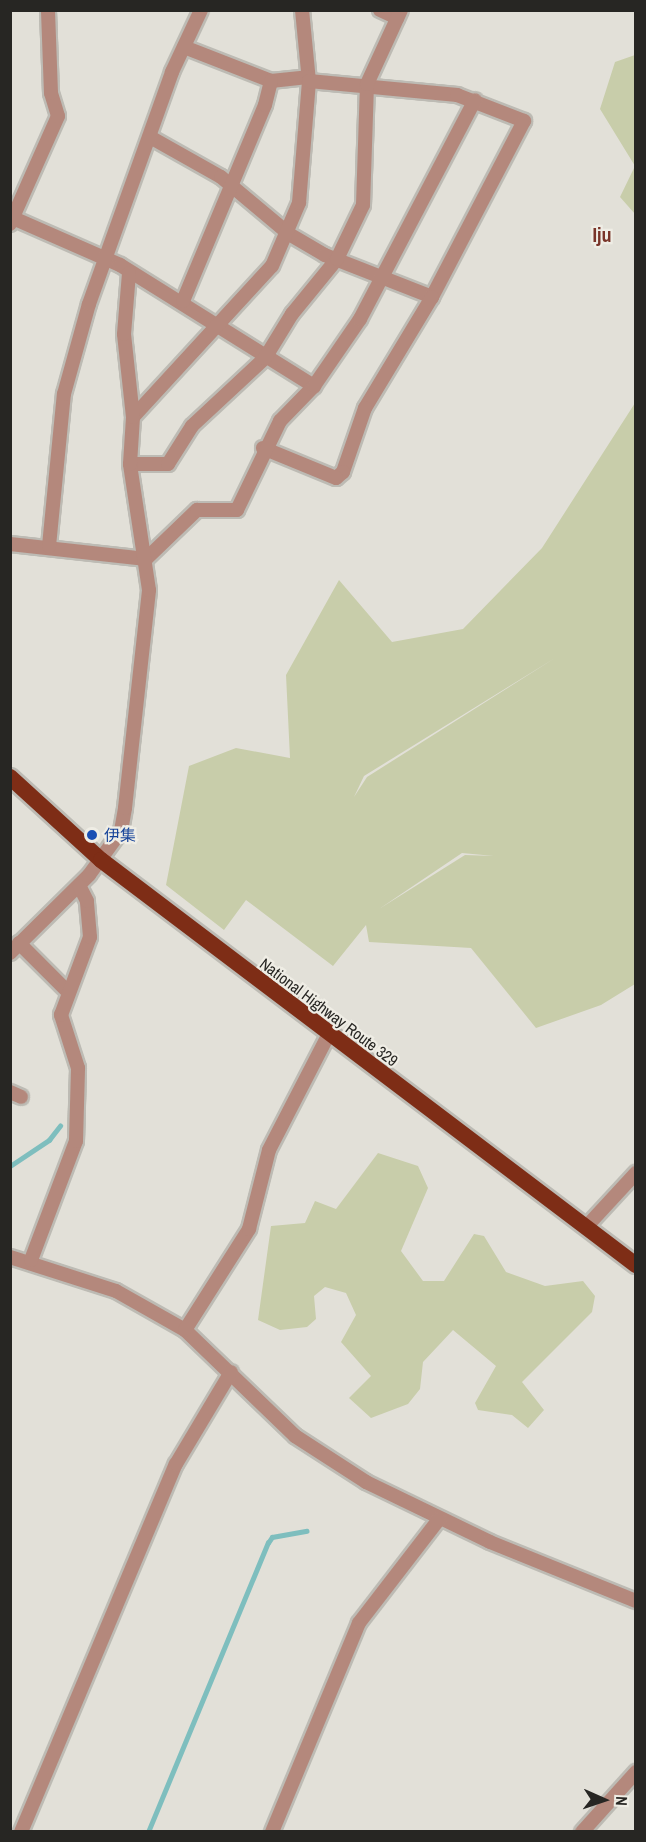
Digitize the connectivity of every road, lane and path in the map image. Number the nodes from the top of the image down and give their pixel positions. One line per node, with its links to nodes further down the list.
1 (48, 10): 13 (street)
2 (201, 10): 6 (street)
3 (302, 10): 7 (street)
4 (380, 10): 5 (street)
5 (399, 14): 9 (street)
6 (184, 47): 8 (street); 11 (street)
7 (308, 80): 8 (street); 9 (street); 14 (street)
8 (271, 81): 12 (street)
9 (367, 84): 10 (street); 16 (street)
10 (475, 100): 18 (street); 19 (street)
11 (150, 137): 12 (street); 15 (street)
12 (231, 185): 14 (street); 20 (street)
13 (12, 221): 15 (street)
14 (289, 234): 16 (street); 21 (street)
15 (104, 258): 17 (street); 28 (street)
16 (337, 259): 18 (street); 22 (street)
17 (129, 273): 20 (street); 24 (street)
18 (384, 275): 19 (street); 23 (street)
19 (432, 297): 25 (street)
20 (183, 301): 21 (street)
21 (221, 327): 22 (street); 24 (street)
22 (265, 358): 23 (street); 26 (street)
23 (314, 386): 25 (street)
24 (133, 417): 26 (street)
25 (263, 448): 29 (street)
26 (130, 464): 29 (street)
27 (10, 544): 28 (street)
28 (49, 546): 29 (street)
29 (146, 560): 31 (street)
30 (10, 777): 31 (highway, National Highway Route 329)
31 (100, 860): 32 (street); 35 (highway, National Highway Route 329)
32 (80, 887): 33 (street); 34 (street)
33 (15, 948): 34 (street)
34 (66, 990): 39 (street)
35 (329, 1034): 37 (highway, National Highway Route 329); 41 (street)
36 (636, 1173): 37 (street)
37 (586, 1227): 40 (highway, National Highway Route 329)
38 (10, 1257): 39 (street)
39 (31, 1260): 41 (street)
40 (636, 1265)
41 (185, 1330): 42 (street)
42 (231, 1372): 43 (street); 46 (street)
43 (438, 1519): 44 (street); 47 (street)
44 (636, 1601)
45 (636, 1772): 48 (street)
46 (21, 1832)
47 (272, 1832)
48 (582, 1832)

